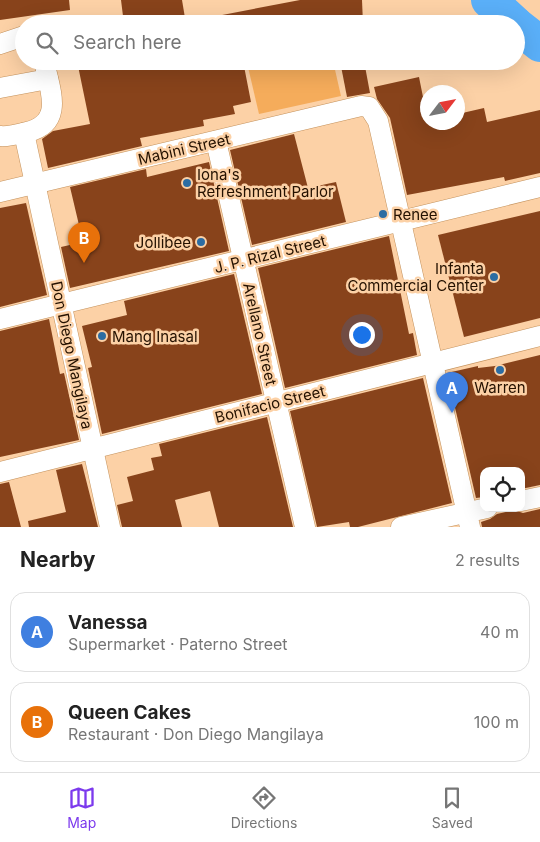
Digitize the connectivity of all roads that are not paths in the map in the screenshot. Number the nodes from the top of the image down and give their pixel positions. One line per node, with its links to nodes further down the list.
1 (15, 39): 2 (street)
2 (0, 44)
3 (46, 70): 4 (street); 5 (street)
4 (0, 88)
5 (24, 133): 6 (street); 8 (street, Don Diego Mangilaya)
6 (0, 136)
7 (216, 141): 8 (street, Mabini Street); 11 (street, Mabini Street); 12 (street, Arellano Street)
8 (35, 183): 10 (street, Mabini Street); 13 (street, Don Diego Mangilaya)
9 (540, 187): 11 (street, J. P. Rizal Street)
10 (0, 192)
11 (401, 222): 12 (street, J. P. Rizal Street); 16 (street)
12 (243, 260): 13 (street, J. P. Rizal Street); 17 (street, Arellano Street)
13 (61, 304): 14 (street, J. P. Rizal Street); 18 (street, Don Diego Mangilaya)
14 (0, 319)
15 (540, 336): 16 (street, Bonifacio Street)
16 (433, 363): 17 (street, Bonifacio Street); 23 (street)
17 (276, 403): 18 (street, Bonifacio Street); 25 (street, Arellano Street)
18 (92, 449): 19 (street, Bonifacio Street); 24 (street, Don Diego Mangilaya)
19 (0, 472)
20 (540, 496): 21 (street)
21 (525, 500)
22 (481, 512): 23 (street)
23 (468, 520): 26 (street)
24 (110, 527)
25 (305, 527)
26 (401, 527)

